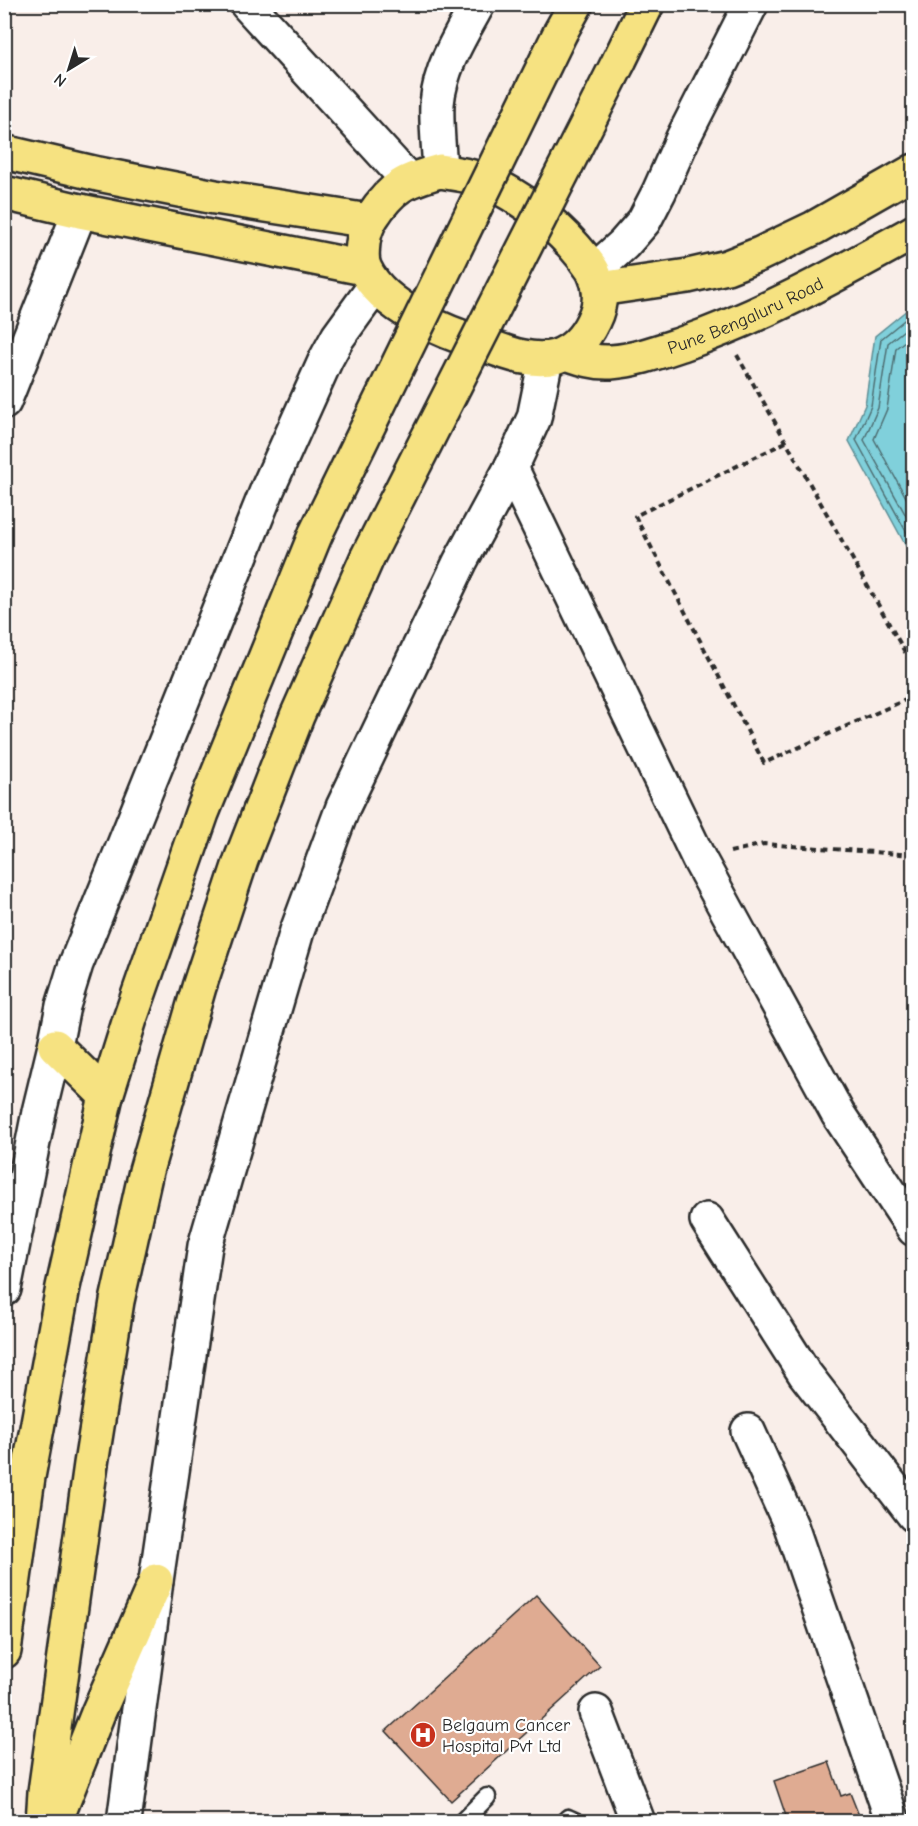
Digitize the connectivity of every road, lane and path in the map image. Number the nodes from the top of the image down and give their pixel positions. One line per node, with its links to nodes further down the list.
1 (247, 4): 9 (street)
2 (478, 4): 7 (street)
3 (647, 4): 36 (main road, bridge)
4 (751, 4): 15 (street)
5 (569, 18): 26 (main road, bridge)
6 (4, 152): 12 (main road)
7 (440, 171): 9 (main road); 15 (main road)
8 (914, 171): 15 (main road)
9 (408, 180): 12 (main road)
10 (4, 193): 11 (main road)
11 (80, 211): 14 (main road); 18 (street)
12 (369, 221): 14 (main road)
13 (914, 232): 16 (main road, Pune Bengaluru Road)
14 (370, 277): 17 (main road); 25 (street)
15 (597, 280): 17 (main road)
16 (723, 330): 17 (main road, Pune Bengaluru Road); 19 (path)
17 (556, 356): 20 (street)
18 (4, 402)
19 (786, 441): 21 (path); 22 (path)
20 (511, 468): 24 (street); 32 (street)
21 (914, 668)
22 (914, 696)
23 (914, 855): 24 (path)
24 (699, 859): 28 (street)
25 (55, 1046): 26 (main road); 29 (street)
26 (106, 1095): 33 (main road)
27 (707, 1220): 31 (street)
28 (914, 1229)
29 (4, 1289)
30 (748, 1431): 43 (street)
31 (914, 1515)
32 (156, 1581): 37 (main road); 38 (street)
33 (4, 1651)
34 (596, 1712): 42 (street)
35 (487, 1797): 39 (lane)
36 (43, 1821)
37 (55, 1821)
38 (124, 1821)
39 (462, 1821)
40 (564, 1821): 41 (lane)
41 (577, 1821)
42 (638, 1821)
43 (893, 1821)

